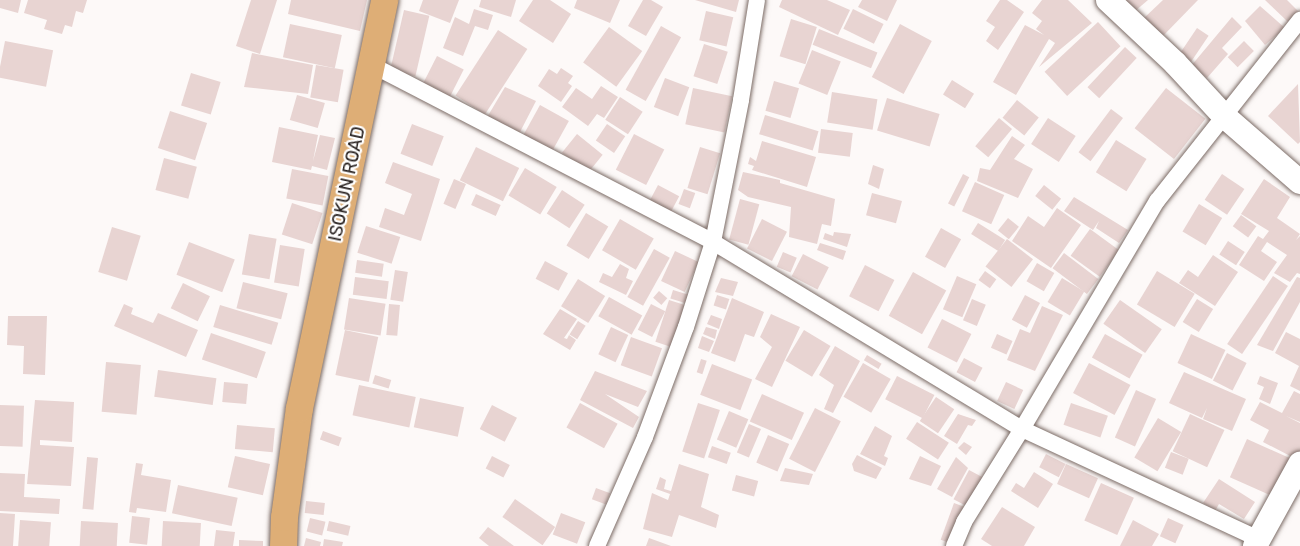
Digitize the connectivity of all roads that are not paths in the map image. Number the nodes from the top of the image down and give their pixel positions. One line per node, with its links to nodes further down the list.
1 (384, 0): 5 (main road, ISOKUN ROAD)
2 (757, 0): 8 (street)
3 (1108, 0): 6 (street)
4 (1300, 20): 6 (street)
5 (372, 65): 8 (street); 12 (main road, ISOKUN ROAD)
6 (1224, 116): 7 (street); 9 (street)
7 (1300, 182)
8 (713, 242): 9 (street); 13 (street)
9 (1022, 429): 11 (street); 14 (street)
10 (1300, 464): 11 (street)
11 (1257, 543)
12 (283, 546)
13 (597, 546)
14 (954, 546)

